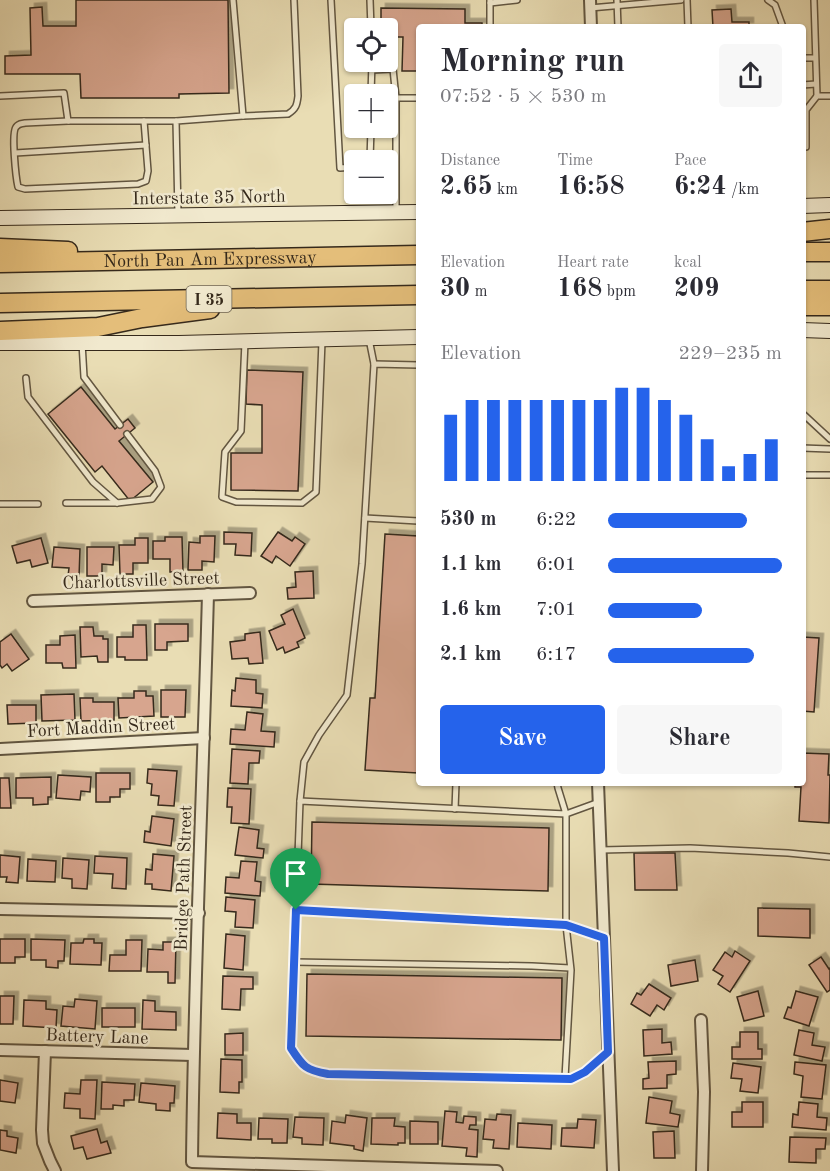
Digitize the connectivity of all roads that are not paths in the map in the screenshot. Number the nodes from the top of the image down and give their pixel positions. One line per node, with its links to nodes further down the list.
1 (233, 0): 30 (lane)
2 (294, 0): 30 (lane)
3 (331, 0): 38 (lane)
4 (370, 0): 13 (lane)
5 (517, 0): 10 (lane)
6 (681, 0): 11 (lane)
7 (687, 0): 17 (lane)
8 (768, 0): 18 (lane)
9 (814, 0): 19 (lane)
10 (490, 1): 14 (lane)
11 (617, 2): 12 (lane); 16 (lane)
12 (590, 4): 15 (street)
13 (371, 18)
14 (490, 24)
15 (591, 24)
16 (618, 24)
17 (688, 24)
18 (782, 24)
19 (815, 57): 20 (lane); 21 (lane)
20 (806, 58)
21 (816, 84): 22 (lane); 24 (lane)
22 (806, 85)
23 (0, 96): 31 (lane)
24 (817, 96): 25 (lane); 29 (lane)
25 (830, 96)
26 (398, 98): 27 (lane)
27 (416, 98)
28 (806, 110): 36 (lane)
29 (806, 110)
30 (243, 116): 33 (lane)
31 (68, 121): 32 (lane); 37 (lane)
32 (144, 121): 33 (lane); 35 (lane)
33 (176, 121): 43 (lane)
34 (396, 138): 41 (lane)
35 (146, 145): 37 (lane); 37 (lane)
36 (806, 147)
37 (15, 153)
38 (344, 168)
39 (806, 206): 40 (main road)
40 (830, 206)
41 (396, 212): 42 (main road, Interstate 35 North); 43 (main road, Interstate 35 North)
42 (416, 212)
43 (178, 215): 44 (main road, Interstate 35 North)
44 (0, 218)
45 (830, 229): 46 (highway)
46 (806, 232)
47 (0, 248): 51 (highway)
48 (806, 252): 49 (highway)
49 (830, 252)
50 (416, 253): 51 (highway, North Pan Am Expressway / I 35)
51 (201, 259): 52 (highway, North Pan Am Expressway / I 35)
52 (0, 264)
53 (806, 290): 54 (highway)
54 (830, 290)
55 (416, 295): 56 (highway, I 35)
56 (281, 297): 57 (highway, I 35); 61 (highway)
57 (0, 303)
58 (806, 306): 59 (highway)
59 (830, 306)
60 (806, 330): 62 (main road)
61 (0, 331)
62 (830, 331)
63 (416, 337): 64 (main road)
64 (369, 338): 65 (main road); 69 (lane)
65 (322, 339): 66 (main road); 66 (lane)
66 (245, 341): 68 (main road)
67 (0, 343): 68 (main road)
68 (82, 343): 73 (lane)
69 (374, 364): 70 (lane); 84 (lane)
70 (416, 365)
71 (26, 378): 81 (lane)
72 (806, 417): 75 (lane)
73 (120, 425)
74 (127, 434): 81 (lane)
75 (830, 439)
76 (806, 448): 77 (lane)
77 (830, 449)
78 (806, 475): 79 (lane)
79 (830, 475)
80 (66, 503): 81 (lane)
81 (117, 503)
82 (0, 504): 83 (lane)
83 (38, 504)
84 (365, 518): 85 (lane); 94 (lane)
85 (416, 522)
86 (250, 593): 87 (street, Charlottsville Street)
87 (208, 594): 88 (street, Charlottsville Street); 89 (street, Bridge Path Street)
88 (33, 601)
89 (204, 738): 90 (street, Fort Maddin Street); 102 (street, Bridge Path Street)
90 (0, 749)
91 (456, 786): 96 (lane)
92 (558, 786): 97 (lane)
93 (598, 786): 95 (street)
94 (300, 801): 96 (lane); 101 (lane)
95 (599, 802): 97 (lane); 98 (street)
96 (455, 809): 97 (lane)
97 (566, 814): 103 (lane)
98 (601, 850): 99 (lane); 104 (street)
99 (830, 857)
100 (0, 909): 102 (street)
101 (296, 910): 103 (lane); 105 (lane)
102 (198, 913): 111 (street, Bridge Path Street)
103 (566, 925): 104 (lane); 106 (lane)
104 (604, 938): 110 (street)
105 (294, 962): 106 (lane); 112 (lane)
106 (570, 968): 112 (lane)
107 (701, 1020): 118 (street)
108 (0, 1050): 109 (street, Battery Lane)
109 (45, 1051): 111 (street, Battery Lane); 115 (street)
110 (608, 1052): 112 (lane); 117 (street)
111 (193, 1055): 113 (street, Bridge Path Street)
112 (565, 1078)
113 (241, 1168): 114 (street)
114 (399, 1170): 116 (street)
115 (56, 1171)
116 (496, 1171)
117 (613, 1171)
118 (702, 1171)

